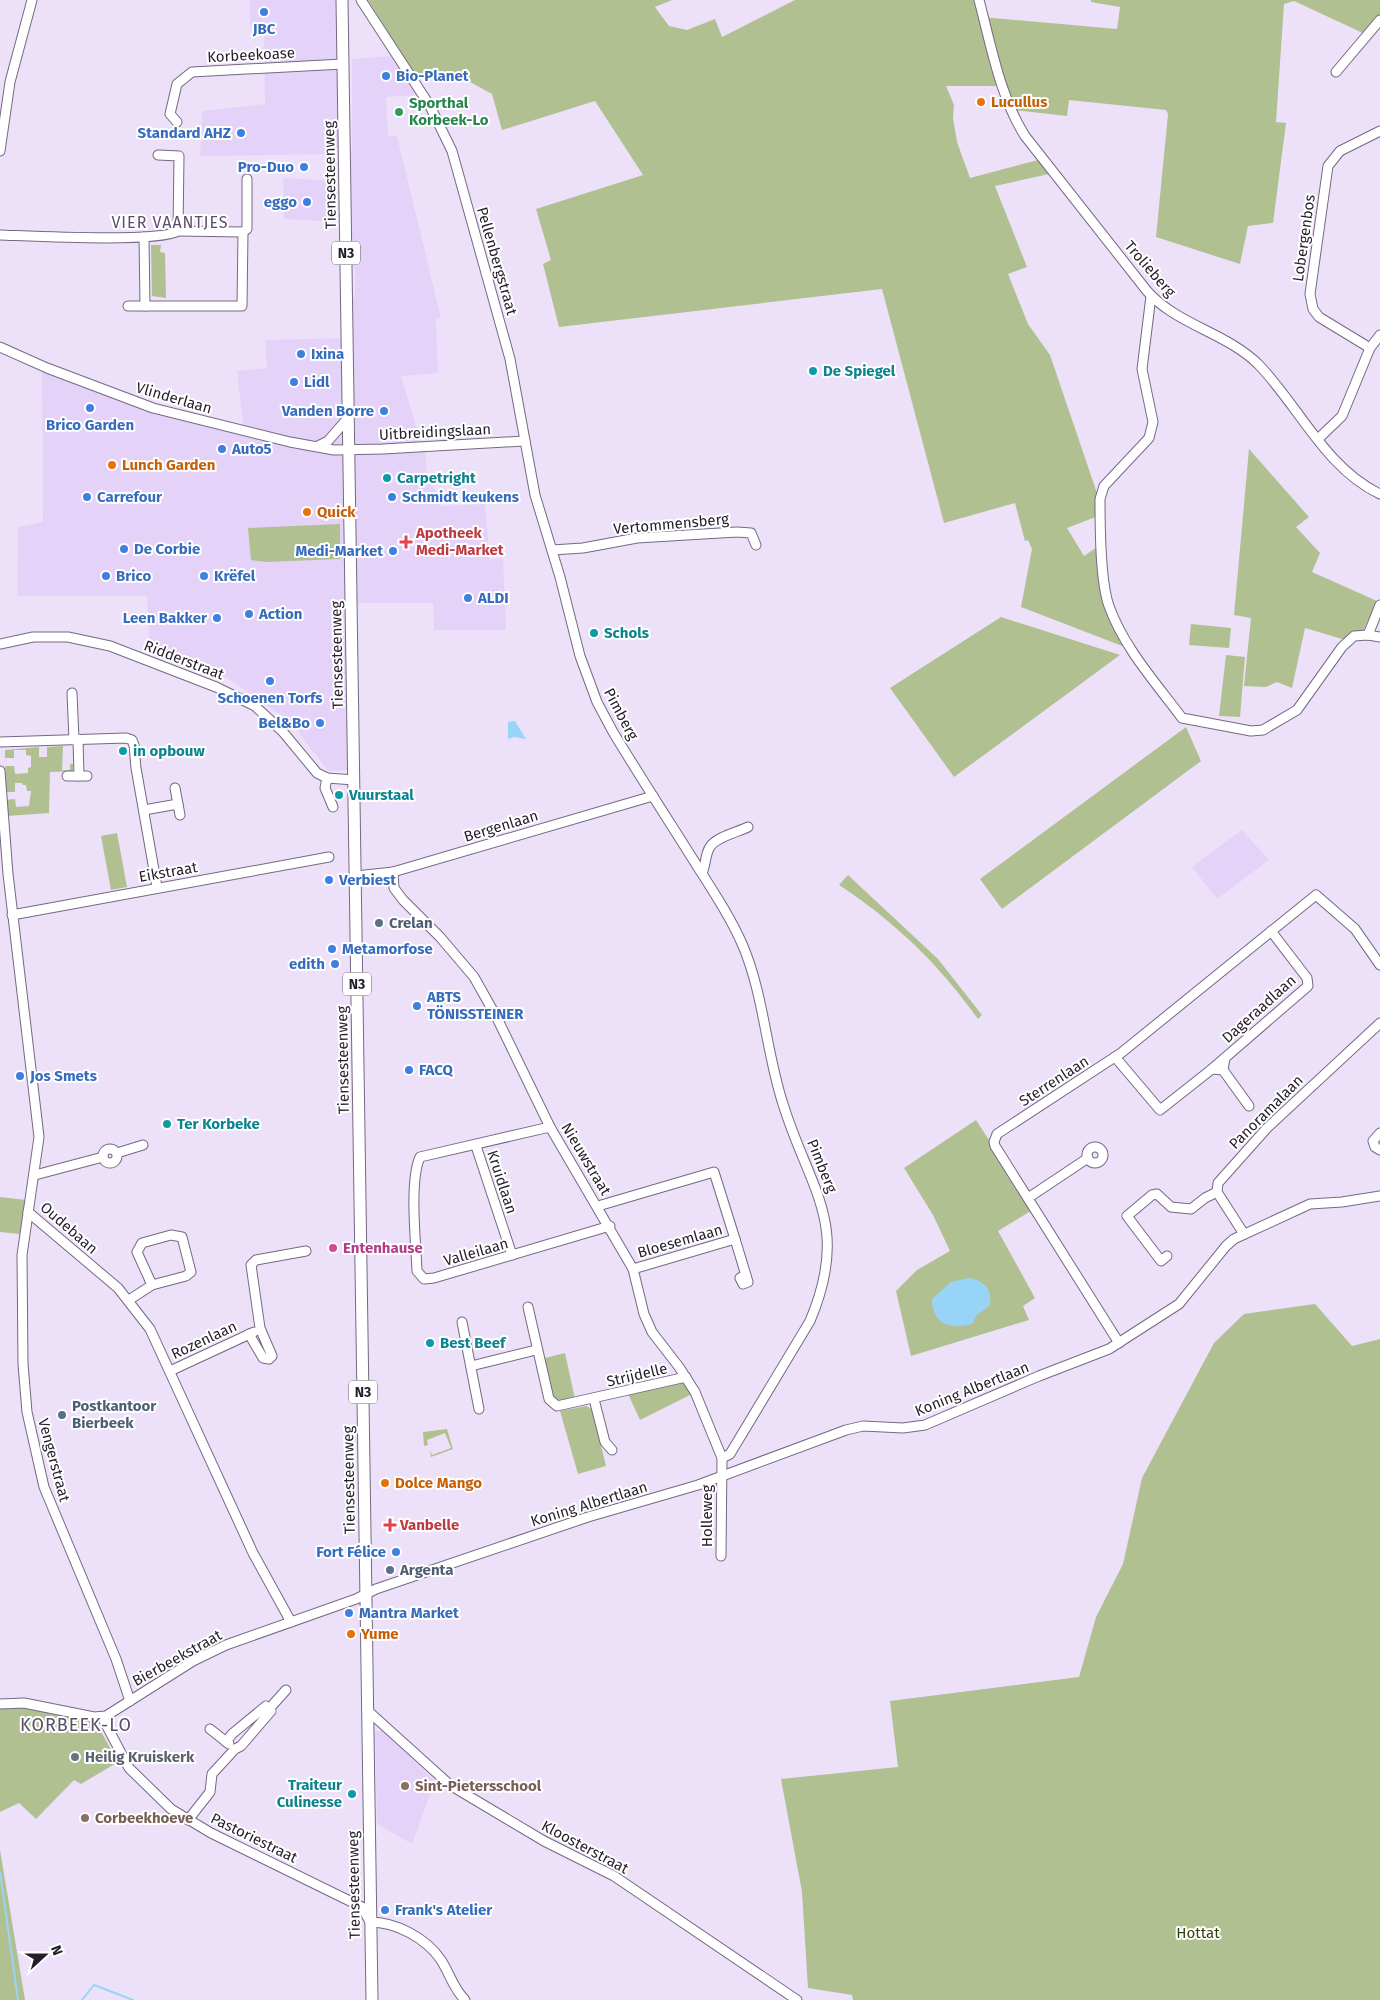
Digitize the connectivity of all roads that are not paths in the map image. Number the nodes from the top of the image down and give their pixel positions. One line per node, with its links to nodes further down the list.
1 (32, 0): 10 (street)
2 (342, 0): 6 (main road, Tiensesteenweg / N3)
3 (360, 0): 25 (street, Pellenbergstraat)
4 (979, 0): 17 (street, Trolieberg)
5 (1380, 20): 7 (street)
6 (343, 64): 8 (street, Korbeekoase); 23 (main road, Tiensesteenweg / N3)
7 (1336, 72)
8 (177, 122)
9 (1380, 131): 22 (street, Lobergenbos)
10 (0, 151)
11 (158, 155): 13 (street)
12 (247, 179): 14 (street)
13 (178, 231): 14 (street); 16 (street)
14 (243, 232): 19 (street)
15 (0, 235): 16 (street)
16 (144, 237): 19 (street)
17 (1151, 296): 24 (street, Trolieberg); 32 (street)
18 (128, 306): 19 (street)
19 (145, 306)
20 (1380, 335): 22 (street)
21 (0, 347): 26 (street, Vlinderlaan)
22 (1370, 348): 24 (street)
23 (348, 418): 26 (street); 27 (main road, Tiensesteenweg / N3)
24 (1318, 439): 28 (street, Trolieberg)
25 (524, 441): 27 (street, Uitbreidingslaan); 30 (street, Pellenbergstraat)
26 (318, 446): 27 (street, Vlinderlaan)
27 (348, 450): 41 (main road, Tiensesteenweg / N3)
28 (1380, 494)
29 (756, 545): 30 (street, Vertommensberg)
30 (552, 550): 43 (street, Pimberg)
31 (1380, 604): 32 (street)
32 (1368, 635): 33 (street)
33 (1380, 637)
34 (0, 644): 40 (street, Ridderstraat)
35 (72, 693): 36 (street)
36 (76, 740): 37 (street); 39 (street); 46 (street)
37 (0, 742)
38 (0, 771): 52 (street, Oudebaan)
39 (67, 776)
40 (327, 778): 41 (street); 45 (street)
41 (354, 780): 53 (main road, Tiensesteenweg / N3)
42 (175, 788): 44 (street)
43 (653, 796): 50 (street, Bergenlaan); 51 (street, Pimberg)
44 (178, 804): 46 (street); 47 (street)
45 (333, 807)
46 (144, 810): 54 (street)
47 (180, 815)
48 (748, 827): 51 (street)
49 (329, 857): 54 (street, Eikstraat)
50 (393, 872): 53 (street, Bergenlaan); 64 (street, Nieuwstraat)
51 (702, 873): 98 (street, Pimberg)
52 (4, 874): 55 (street, Oudebaan)
53 (356, 876): 101 (main road, Tiensesteenweg / N3)
54 (158, 887): 55 (street, Eikstraat)
55 (12, 915): 70 (street, Oudebaan)
56 (1271, 931): 57 (street, Sterrenlaan); 59 (street, Sterrenlaan); 60 (street, Dageraadlaan)
57 (1380, 965)
58 (1380, 1023): 71 (street, Panoramalaan)
59 (1115, 1057): 61 (street, Dageraadlaan); 73 (street, Sterrenlaan)
60 (1225, 1058): 61 (street, Dageraadlaan); 62 (street, Dageraadlaan)
61 (1212, 1069): 62 (street)
62 (1223, 1070): 63 (street)
63 (1249, 1106)
64 (550, 1127): 67 (street, Valleilaan); 74 (street, Nieuwstraat)
65 (1380, 1133): 68 (street)
66 (143, 1145): 70 (street)
67 (476, 1146): 80 (street, Kruidlaan); 80 (street, Valleilaan)
68 (1380, 1152)
69 (1088, 1158): 73 (street)
70 (35, 1175): 75 (street, Oudebaan)
71 (1217, 1192): 77 (street); 81 (street)
72 (1380, 1196): 77 (street, Koning Albertlaan)
73 (1028, 1198): 90 (street, Sterrenlaan)
74 (598, 1206): 76 (street, Nieuwstraat); 78 (street, Bloesemlaan)
75 (28, 1212): 85 (street, Oudebaan); 104 (street, Vengerstraat)
76 (610, 1226): 80 (street, Valleilaan); 82 (street, Nieuwstraat)
77 (1244, 1234): 90 (street, Koning Albertlaan)
78 (735, 1239): 82 (street, Bloesemlaan); 83 (street, Bloesemlaan)
79 (306, 1251): 88 (street, Rozenlaan)
80 (512, 1256)
81 (1167, 1256)
82 (633, 1269): 94 (street, Nieuwstraat)
83 (746, 1275)
84 (152, 1285): 84 (street); 85 (street)
85 (129, 1300): 93 (street, Oudebaan)
86 (528, 1307): 91 (street, Strijdelle)
87 (462, 1322): 92 (street)
88 (260, 1328): 89 (street, Rozenlaan); 89 (street, Rozenlaan)
89 (249, 1334): 93 (street, Rozenlaan)
90 (1119, 1343): 99 (street, Koning Albertlaan)
91 (536, 1350): 92 (street); 95 (street, Strijdelle)
92 (471, 1366): 96 (street)
93 (170, 1370): 102 (street, Oudebaan)
94 (686, 1377): 95 (street, Strijdelle); 98 (street, Nieuwstraat)
95 (594, 1399): 97 (street, Strijdelle)
96 (479, 1409)
97 (612, 1450)
98 (722, 1458): 99 (street, Nieuwstraat)
99 (721, 1477): 100 (street, Holleweg); 101 (street, Koning Albertlaan)
100 (721, 1556)
101 (366, 1594): 102 (street, Bierbeekstraat); 107 (main road, Tiensesteenweg / N3)
102 (291, 1622): 104 (street, Bierbeekstraat)
103 (286, 1690): 106 (street)
104 (130, 1701): 108 (street, Bierbeekstraat)
105 (0, 1704): 108 (street)
106 (269, 1709): 110 (street); 111 (street)
107 (368, 1710): 113 (main road, Tiensesteenweg / N3); 116 (street, Kloosterstraat)
108 (102, 1717): 112 (street, Pastoriestraat)
109 (210, 1729): 110 (street)
110 (226, 1742): 111 (street)
111 (235, 1749): 112 (street)
112 (188, 1820): 113 (street, Pastoriestraat)
113 (370, 1922): 114 (main road, Tiensesteenweg / N3); 115 (street)
114 (372, 2000)
115 (465, 2000)
116 (797, 2000)

